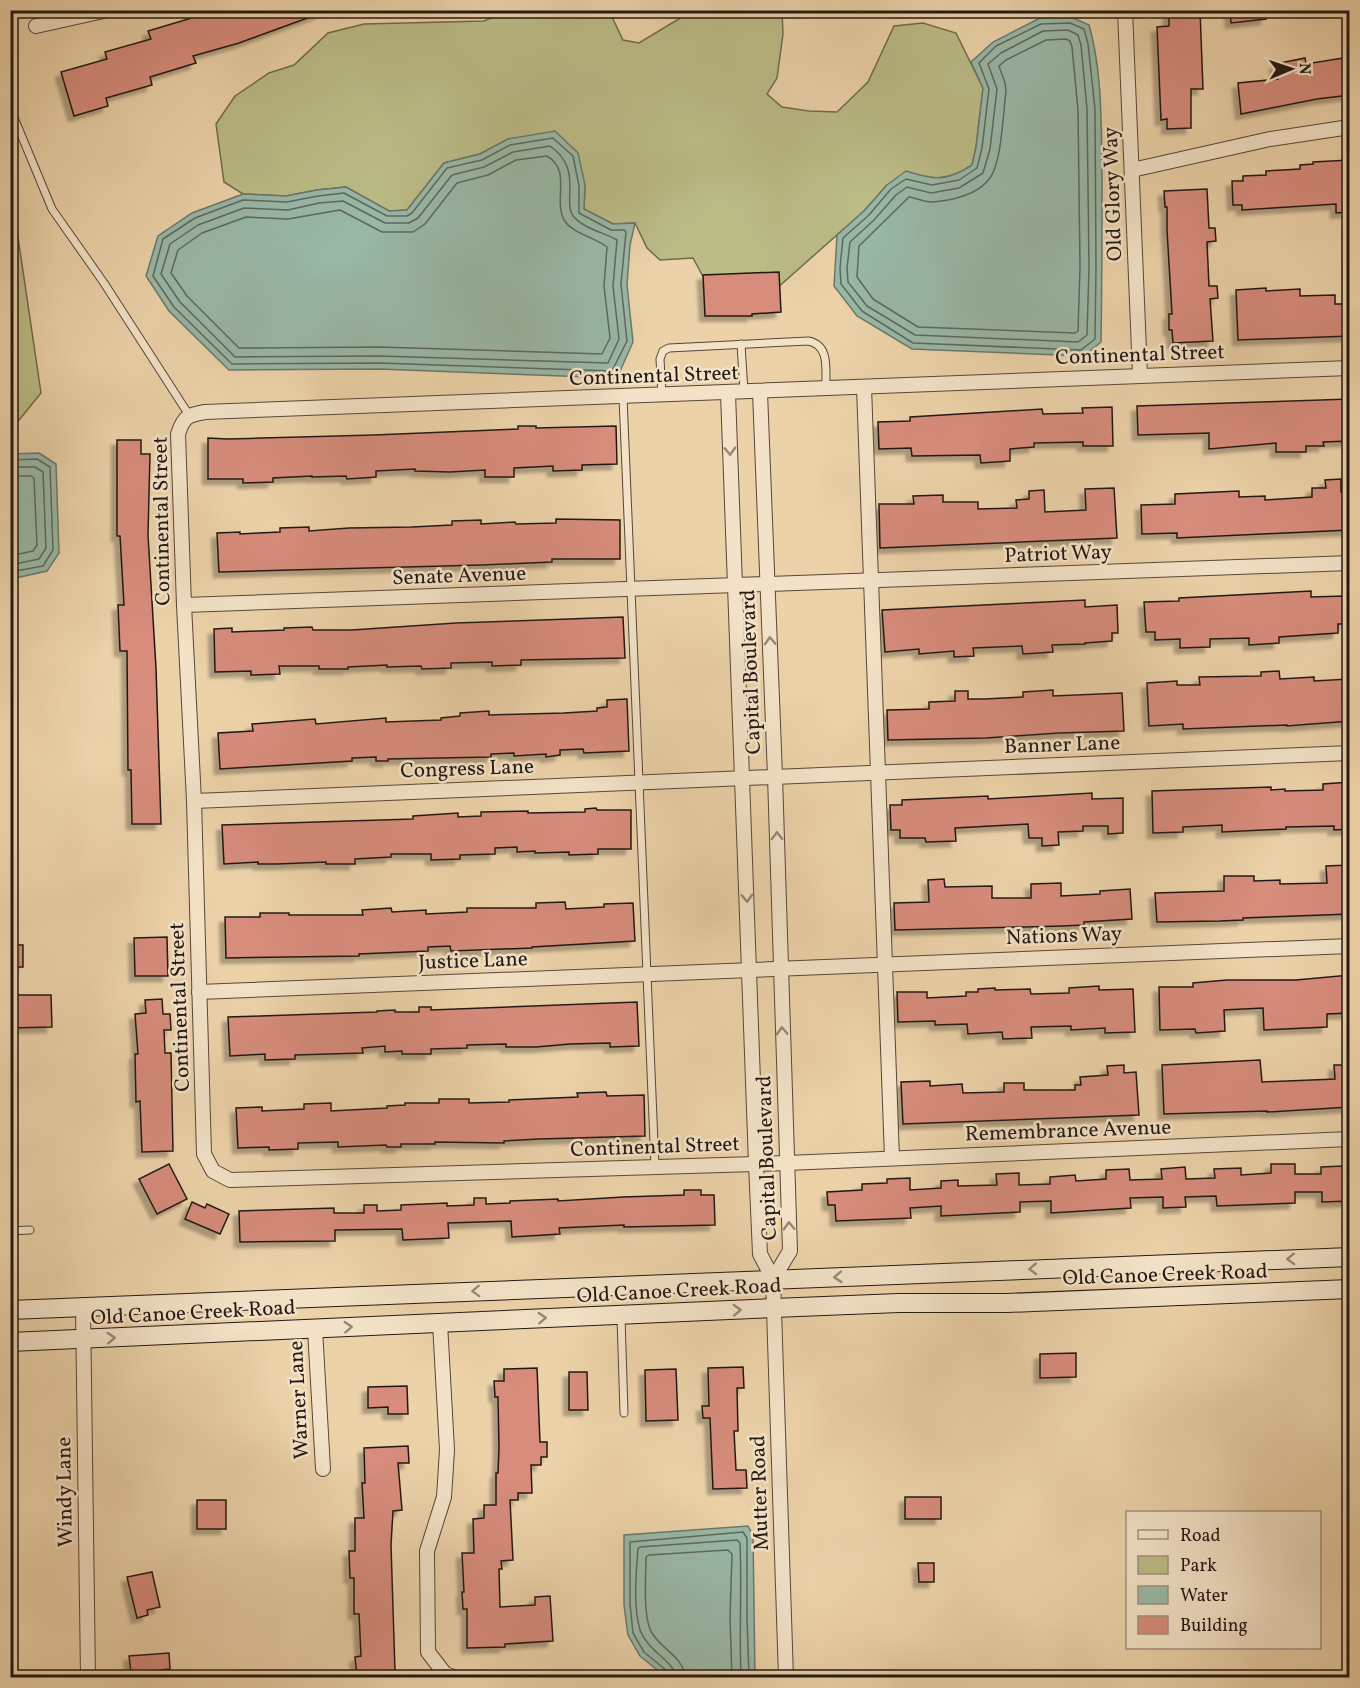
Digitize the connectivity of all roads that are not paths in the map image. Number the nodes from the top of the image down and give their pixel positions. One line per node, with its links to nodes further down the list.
1 (108, 10): 3 (street)
2 (1125, 10): 6 (street, Old Glory Way)
3 (36, 26)
4 (10, 108): 17 (lane)
5 (1350, 127): 6 (street)
6 (1132, 170): 9 (street, Old Glory Way)
7 (741, 344): 11 (lane); 12 (lane); 15 (lane)
8 (1350, 368): 9 (street, Continental Street)
9 (1140, 375): 10 (street, Continental Street)
10 (864, 387): 11 (street, Continental Street); 19 (street)
11 (826, 389): 13 (street, Continental Street)
12 (744, 392): 13 (street, Continental Street); 14 (street, Continental Street)
13 (760, 392): 20 (street, Capital Boulevard)
14 (728, 393): 15 (street, Continental Street); 21 (street, Capital Boulevard, one-way to 21)
15 (662, 396): 16 (street, Continental Street)
16 (623, 397): 17 (street, Continental Street); 22 (lane)
17 (189, 415): 23 (street, Continental Street)
18 (1350, 563): 19 (street, Patriot Way)
19 (871, 580): 20 (street, Patriot Way); 25 (street)
20 (768, 584): 21 (street, Patriot Way); 26 (street, Capital Boulevard, one-way to 20)
21 (735, 586): 22 (street, Senate Avenue); 27 (street, Capital Boulevard)
22 (632, 590): 23 (street, Senate Avenue); 28 (lane)
23 (184, 605): 29 (street, Continental Street)
24 (1350, 753): 25 (street, Banner Lane)
25 (879, 772): 26 (street, Banner Lane); 31 (street)
26 (775, 776): 27 (street, Banner Lane); 32 (street, Capital Boulevard, one-way to 26)
27 (742, 777): 28 (street, Congress Lane); 33 (street, Capital Boulevard, one-way to 33)
28 (639, 782): 29 (street, Congress Lane); 34 (lane)
29 (194, 801): 35 (street, Continental Street)
30 (1350, 946): 31 (street, Nations Way)
31 (884, 963): 32 (street, Nations Way); 37 (street)
32 (780, 968): 33 (street, Nations Way); 38 (street, Capital Boulevard, one-way to 32)
33 (749, 969): 34 (street, Justice Lane); 39 (street, Capital Boulevard)
34 (648, 974): 35 (street, Justice Lane); 40 (lane)
35 (199, 992): 40 (street, Continental Street)
36 (1350, 1139): 37 (street, Remembrance Avenue)
37 (892, 1158): 38 (street, Remembrance Avenue)
38 (787, 1163): 39 (street, Continental Street); 44 (street, Capital Boulevard, one-way to 38)
39 (756, 1164): 40 (street, Continental Street); 44 (street, Capital Boulevard)
40 (655, 1167)
41 (30, 1230): 42 (lane)
42 (10, 1231)
43 (1350, 1257): 44 (main road, Old Canoe Creek Road, one-way to 44)
44 (773, 1279): 46 (main road, Old Canoe Creek Road, one-way to 46); 47 (street, Mutter Road)
45 (1350, 1289): 47 (main road, Old Canoe Creek Road)
46 (83, 1307): 48 (main road, Old Canoe Creek Road); 52 (street, Windy Lane)
47 (774, 1308): 49 (main road, Old Canoe Creek Road, one-way to 47); 58 (street, Mutter Road)
48 (10, 1310)
49 (621, 1315): 50 (main road, Old Canoe Creek Road, one-way to 49); 54 (lane)
50 (440, 1323): 51 (main road, Old Canoe Creek Road, one-way to 50); 57 (street)
51 (315, 1329): 52 (main road, Old Canoe Creek Road, one-way to 51); 55 (street, Warner Lane)
52 (83, 1340): 53 (main road, Old Canoe Creek Road); 56 (street, Windy Lane)
53 (10, 1342)
54 (624, 1413)
55 (323, 1469)
56 (88, 1677)
57 (457, 1677)
58 (786, 1677)

